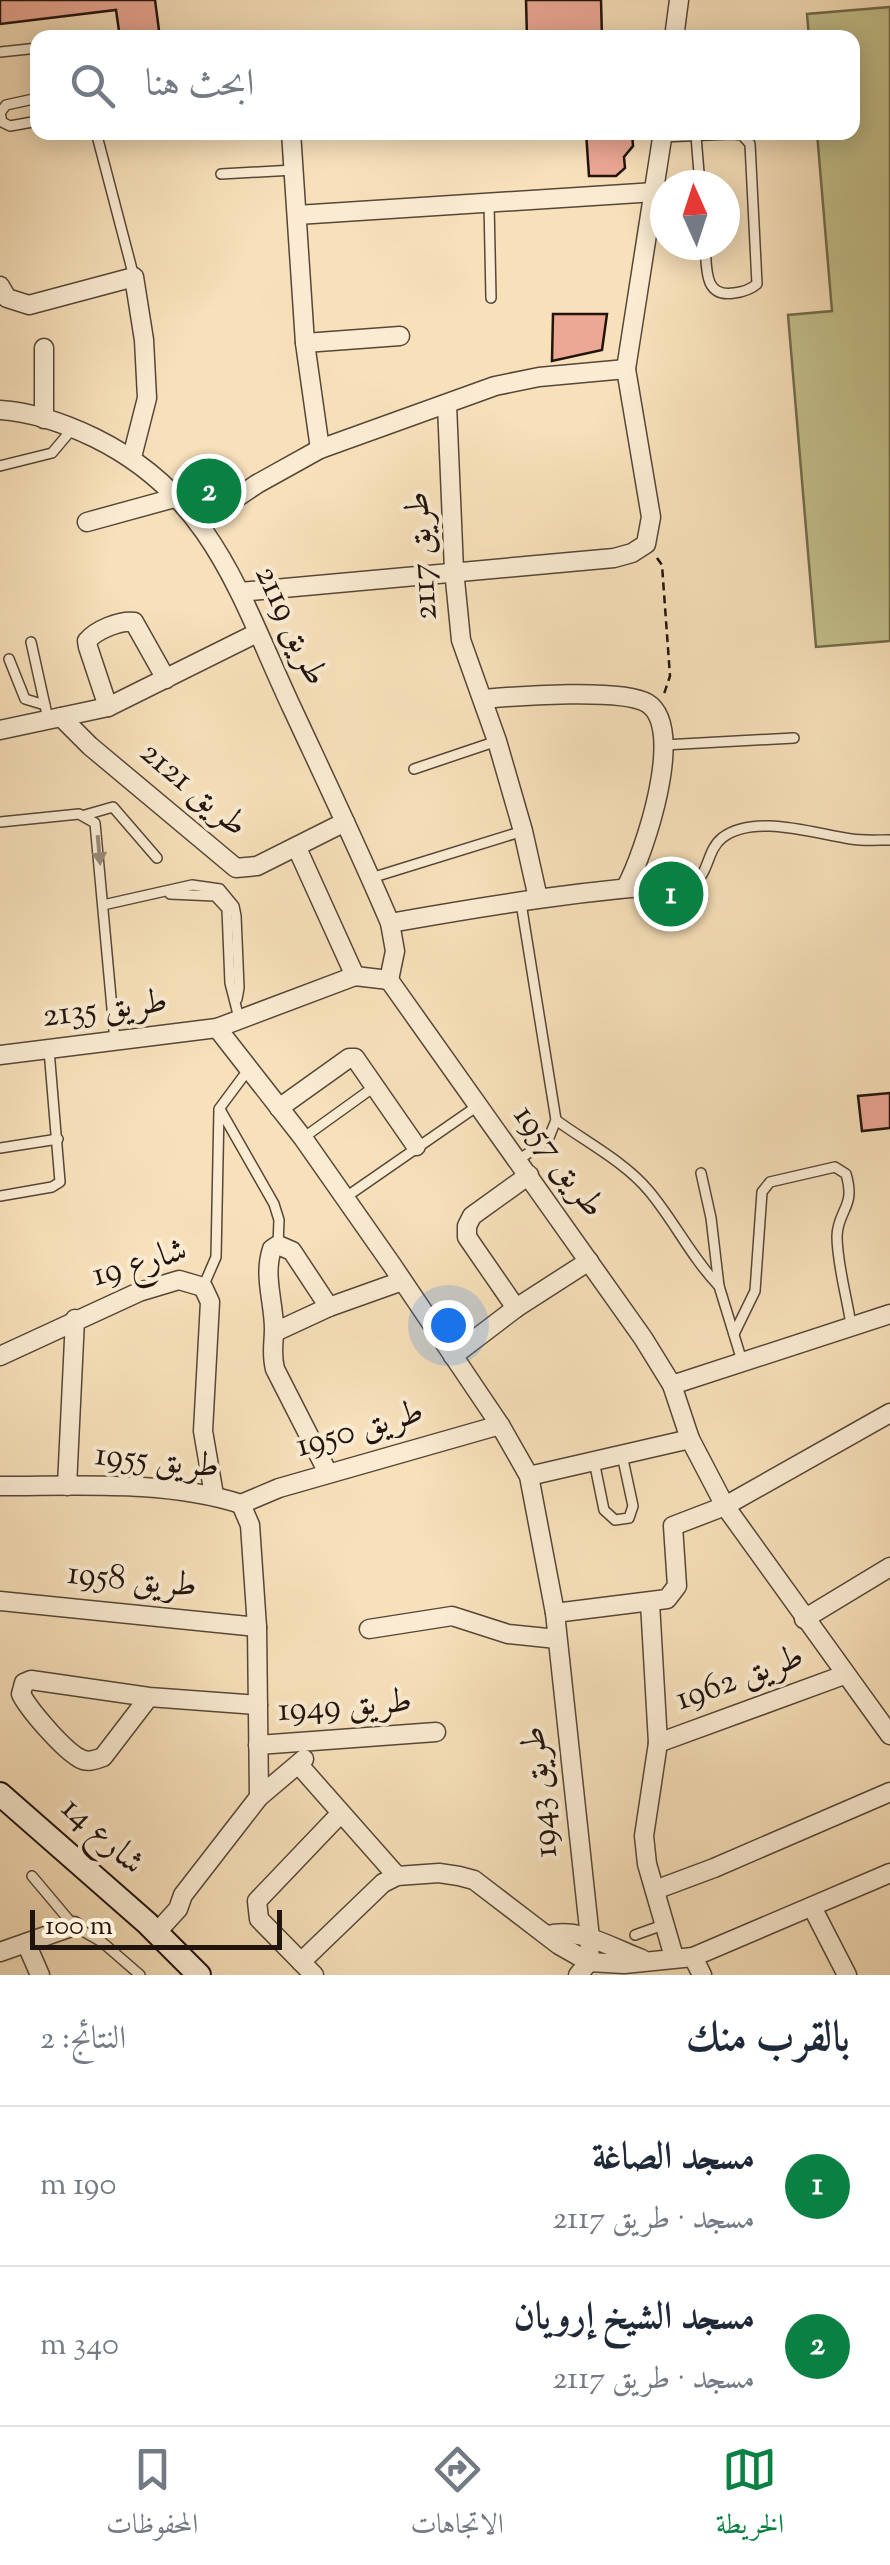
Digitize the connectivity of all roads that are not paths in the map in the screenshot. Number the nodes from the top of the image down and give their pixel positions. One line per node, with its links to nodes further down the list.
1 (679, 0): 2 (street)
2 (675, 30)
3 (30, 49): 4 (lane)
4 (0, 52)
5 (30, 100): 6 (lane)
6 (30, 121)
7 (98, 140): 21 (lane)
8 (292, 140): 12 (street)
9 (661, 140): 13 (street)
10 (696, 140): 14 (lane)
11 (746, 140): 20 (lane)
12 (294, 170): 15 (lane); 18 (street)
13 (658, 170)
14 (699, 170)
15 (221, 174)
16 (650, 192): 17 (street)
17 (490, 202): 18 (street); 23 (lane)
18 (297, 214): 25 (street)
19 (650, 222): 27 (street)
20 (707, 260)
21 (134, 277): 22 (street); 33 (street)
22 (0, 286)
23 (491, 298)
24 (400, 336): 25 (street)
25 (305, 343): 32 (street)
26 (44, 348): 30 (street)
27 (626, 368): 28 (street); 38 (street)
28 (447, 405): 32 (street); 38 (street, طريق 2117)
29 (0, 410): 30 (street, طريق 2119)
30 (44, 419): 31 (street, طريق 2119)
31 (74, 428): 33 (street, طريق 2119); 34 (lane)
32 (320, 449): 37 (street)
33 (132, 456): 35 (street, طريق 2119)
34 (0, 466)
35 (178, 497): 36 (street); 37 (street, طريق 2119)
36 (87, 522)
37 (199, 522): 39 (street, طريق 2119)
38 (454, 570): 39 (street); 44 (street, طريق 2117)
39 (240, 592): 40 (street, طريق 2119)
40 (257, 633): 43 (street); 54 (street, طريق 2119)
41 (32, 642): 46 (lane)
42 (10, 659): 46 (lane)
43 (166, 679): 45 (street); 45 (street)
44 (484, 699): 49 (street, طريق 2117); 50 (street)
45 (108, 707): 46 (street)
46 (51, 714): 47 (street); 57 (street, طريق 2121)
47 (0, 730)
48 (794, 738): 50 (lane)
49 (496, 740): 51 (lane); 55 (street, طريق 2117)
50 (662, 745): 61 (street)
51 (414, 769)
52 (85, 815): 53 (lane); 58 (lane); 63 (lane, one-way to 63)
53 (0, 822)
54 (345, 822): 57 (street, طريق 2121); 59 (street, طريق 2119)
55 (524, 832): 59 (lane); 62 (street, طريق 2117)
56 (890, 840): 60 (lane)
57 (297, 848): 65 (street)
58 (157, 858)
59 (371, 878): 64 (street, طريق 2119)
60 (694, 883): 61 (street)
61 (626, 887): 62 (street)
62 (529, 899): 64 (street); 77 (lane)
63 (103, 906): 67 (lane); 69 (lane)
64 (390, 923): 66 (street, طريق 2119)
65 (355, 976): 66 (street); 67 (street)
66 (389, 980): 74 (street, طريق 1957)
67 (240, 1019): 68 (street)
68 (218, 1028): 69 (street, طريق 2135); 72 (street, طريق 1943)
69 (115, 1042): 70 (street, طريق 2135)
70 (49, 1050): 71 (street, طريق 2135); 79 (lane)
71 (0, 1055)
72 (248, 1070): 75 (lane); 76 (street, طريق 1943)
73 (376, 1086): 76 (street); 78 (lane); 80 (street)
74 (476, 1106): 80 (lane); 82 (street, طريق 1957)
75 (219, 1108): 86 (lane); 90 (lane, شارع 19)
76 (279, 1108): 78 (street, طريق 1943)
77 (556, 1120): 82 (lane); 89 (lane)
78 (304, 1138): 85 (street, طريق 1943)
79 (58, 1139): 81 (lane); 84 (lane)
80 (416, 1146): 85 (lane)
81 (0, 1148)
82 (524, 1167): 87 (street, طريق 1957); 92 (street)
83 (700, 1173): 89 (lane)
84 (0, 1196)
85 (343, 1198): 88 (street, طريق 1943)
86 (278, 1245): 91 (street); 96 (street)
87 (589, 1261): 92 (street); 101 (street, طريق 1957)
88 (402, 1280): 91 (street); 99 (street, طريق 1943)
89 (719, 1286): 97 (lane)
90 (204, 1287): 94 (street, شارع 19); 111 (street)
91 (328, 1308): 96 (street)
92 (516, 1308): 99 (street)
93 (890, 1314): 95 (street)
94 (75, 1319): 98 (street, شارع 19); 110 (street, طريق 1955)
95 (851, 1325): 97 (lane); 100 (street)
96 (274, 1332): 107 (street)
97 (734, 1334): 100 (lane)
98 (0, 1356)
99 (453, 1356): 103 (street, طريق 1943)
100 (742, 1361): 101 (street)
101 (672, 1385): 104 (street, طريق 1957)
102 (890, 1414): 113 (street)
103 (500, 1425): 107 (street, طريق 1950); 108 (street, طريق 1943)
104 (690, 1439): 105 (street); 113 (street, طريق 1957)
105 (622, 1455): 106 (street); 106 (lane)
106 (594, 1461): 108 (street)
107 (328, 1473): 112 (street, طريق 1950)
108 (528, 1476): 117 (street, طريق 1943)
109 (0, 1486): 110 (street, طريق 1955)
110 (67, 1486): 111 (street, طريق 1955)
111 (214, 1496): 112 (street, طريق 1955)
112 (242, 1504): 119 (street, طريق 1949)
113 (725, 1506): 116 (street); 118 (street, طريق 1957)
114 (890, 1567): 118 (street)
115 (0, 1601): 119 (street, طريق 1958)
116 (650, 1603): 117 (street); 128 (street, طريق 1962)
117 (555, 1613): 121 (street, طريق 1943)
118 (804, 1620): 122 (street, طريق 1957)
119 (258, 1627): 124 (street, طريق 1949)
120 (370, 1629): 121 (street)
121 (556, 1639): 145 (street, طريق 1943)
122 (844, 1675): 126 (street, طريق 1957); 128 (street, طريق 1962)
123 (149, 1697): 123 (street); 124 (street)
124 (258, 1706): 129 (street, طريق 1949)
125 (436, 1732): 127 (street, طريق 1949)
126 (890, 1736)
127 (317, 1743): 129 (street, طريق 1949); 130 (street)
128 (658, 1743): 138 (street, طريق 1962)
129 (258, 1745): 132 (street, طريق 1949)
130 (299, 1765): 132 (street); 134 (street)
131 (890, 1792): 138 (street)
132 (258, 1797): 142 (street)
133 (3, 1803): 142 (street, شارع 14)
134 (340, 1814): 137 (street); 150 (street)
135 (890, 1874): 139 (street)
136 (32, 1876): 141 (lane)
137 (396, 1876): 143 (street, طريق 1943); 150 (street)
138 (655, 1890): 140 (street, طريق 1962)
139 (812, 1907): 148 (street); 156 (street)
140 (664, 1925): 144 (lane); 148 (street, طريق 1962)
141 (74, 1926): 146 (street); 153 (lane)
142 (152, 1928): 154 (street, شارع 14)
143 (548, 1935): 145 (street); 151 (street, طريق 1943)
144 (635, 1935)
145 (590, 1938): 149 (street); 151 (street, طريق 1943)
146 (26, 1943): 147 (street); 152 (street)
147 (0, 1952)
148 (684, 1957): 149 (street); 155 (street, طريق 1962)
149 (645, 1960): 151 (street)
150 (307, 1968)
151 (584, 1968)
152 (40, 1975)
153 (140, 1975)
154 (199, 1975)
155 (702, 1975)
156 (847, 1975)

